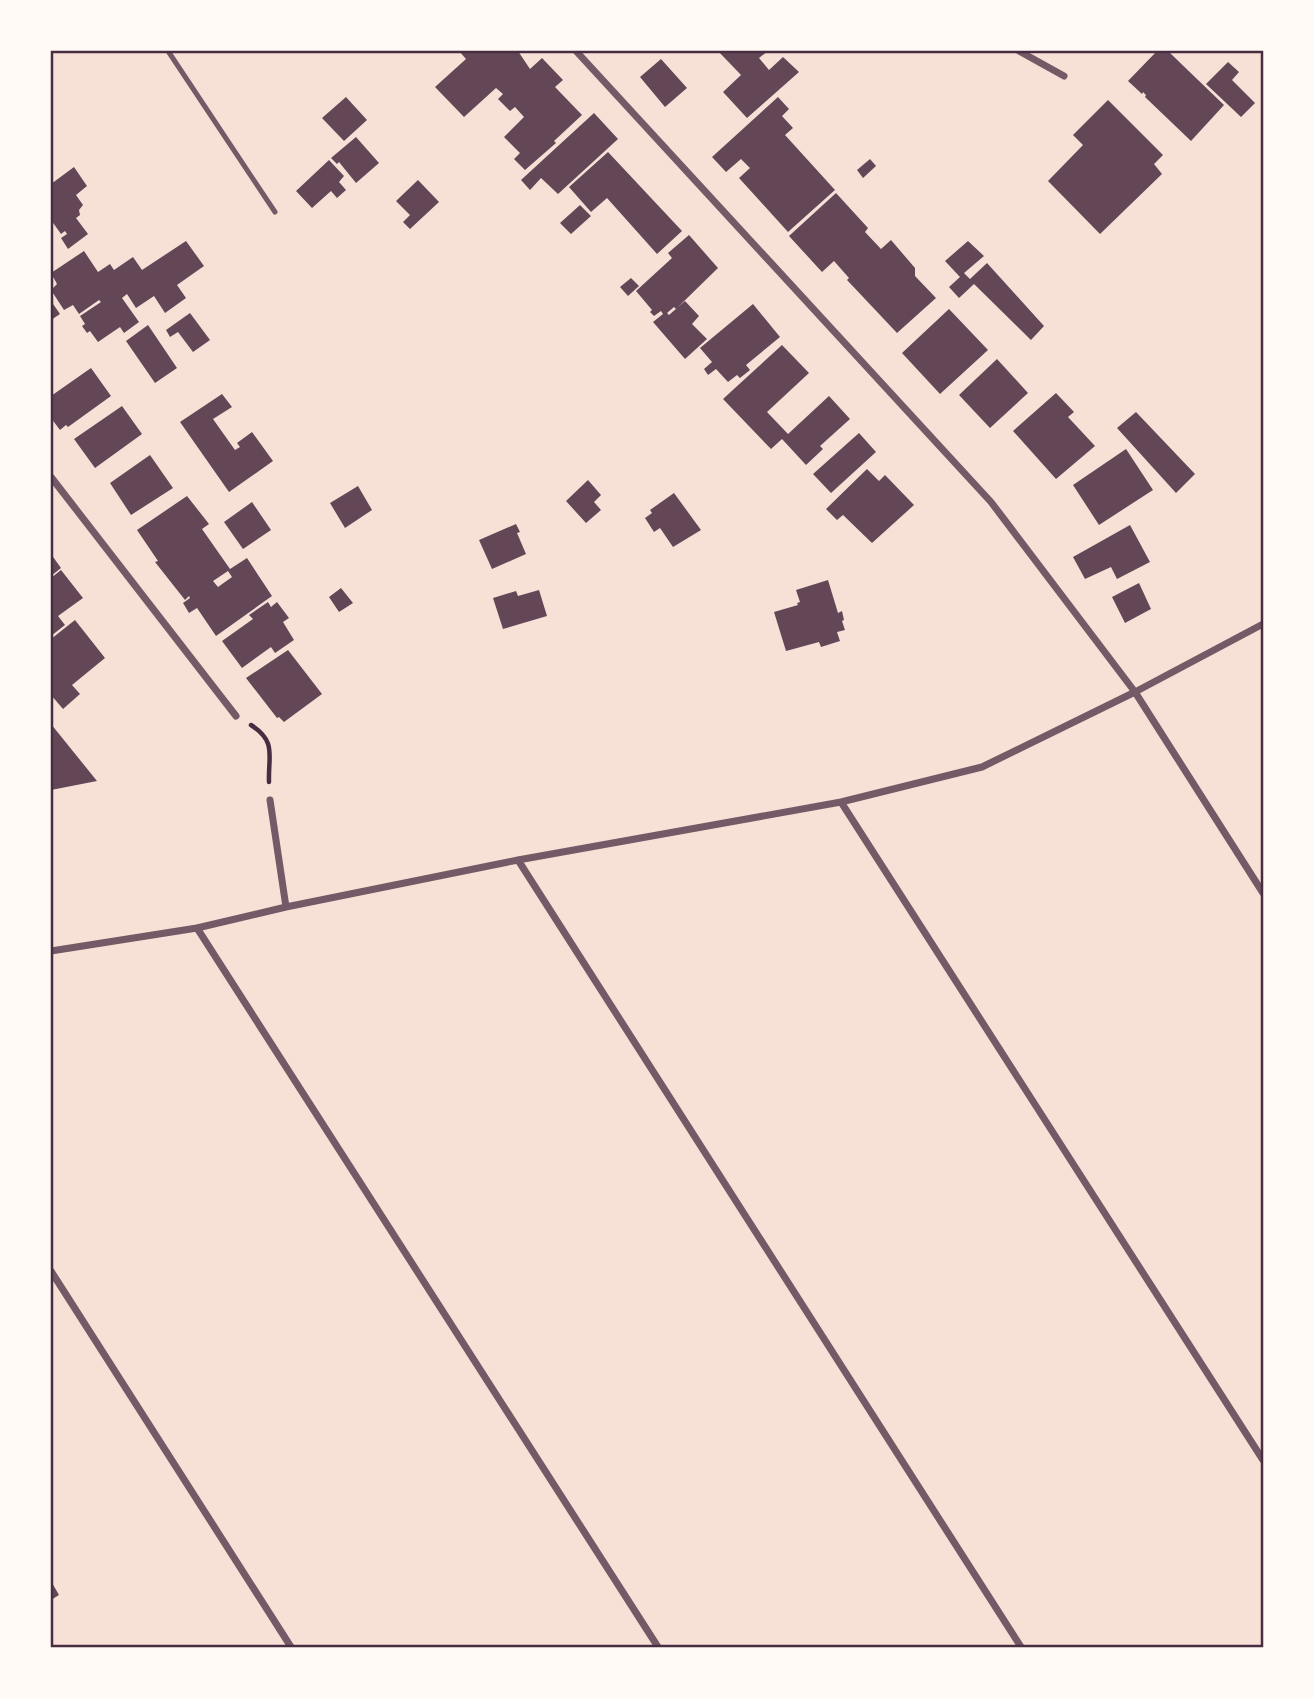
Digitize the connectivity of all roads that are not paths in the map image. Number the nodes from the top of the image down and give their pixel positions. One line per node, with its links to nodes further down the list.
1 (168, 51): 5 (lane)
2 (576, 51): 8 (street)
3 (1020, 51): 4 (street)
4 (1064, 76)
5 (275, 212)
6 (51, 477): 9 (street)
7 (1263, 624): 8 (street)
8 (1135, 692): 11 (street); 13 (street)
9 (236, 716)
10 (270, 800): 14 (street)
11 (841, 802): 12 (street); 18 (street)
12 (518, 860): 14 (street); 21 (street)
13 (1263, 893)
14 (286, 907): 15 (street)
15 (197, 928): 16 (street); 20 (street)
16 (51, 951)
17 (51, 1271): 19 (street)
18 (1263, 1460)
19 (291, 1647)
20 (658, 1647)
21 (1021, 1647)

